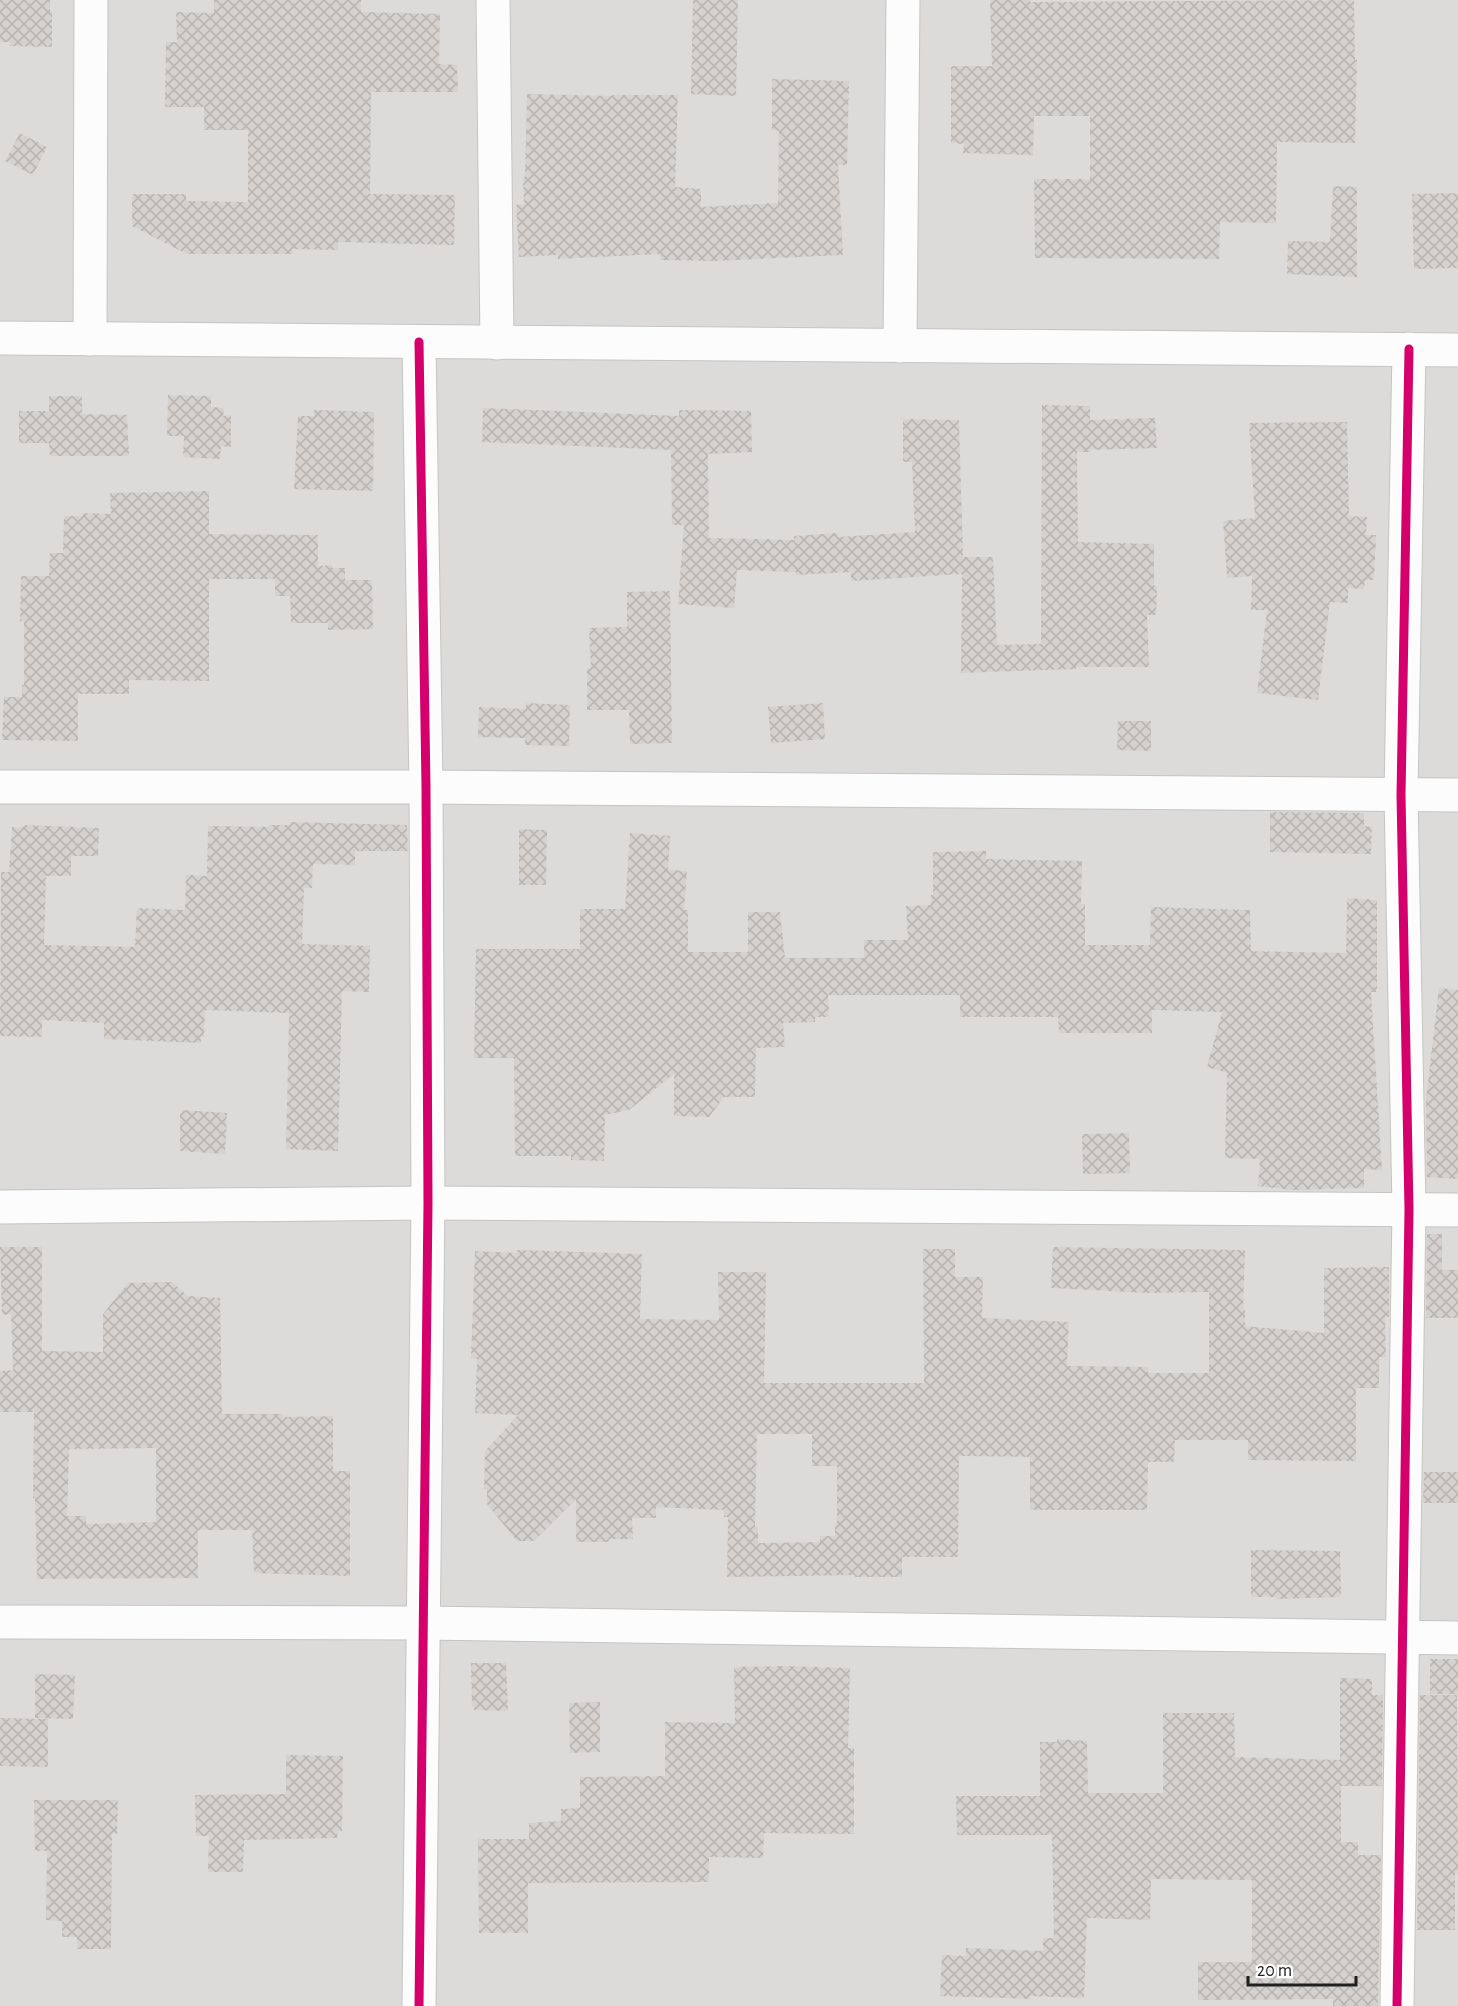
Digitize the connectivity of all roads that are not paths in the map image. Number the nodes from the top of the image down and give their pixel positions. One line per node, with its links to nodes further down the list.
1 (91, 0): 5 (street)
2 (493, 0): 7 (street)
3 (903, 0): 8 (street)
4 (0, 338): 5 (street)
5 (90, 339): 6 (street)
6 (419, 342): 7 (street); 12 (street)
7 (497, 343): 8 (street)
8 (900, 346): 9 (street)
9 (1409, 349): 10 (street); 13 (street)
10 (1458, 350)
11 (0, 787): 12 (street)
12 (426, 787): 13 (street); 15 (street)
13 (1401, 795): 14 (street); 17 (street)
14 (1458, 795)
15 (428, 1203): 16 (street); 17 (street); 20 (street)
16 (0, 1207)
17 (1409, 1209): 18 (street); 21 (street)
18 (1458, 1210)
19 (0, 1622): 20 (street)
20 (423, 1623): 21 (street); 23 (street)
21 (1402, 1637): 22 (street); 24 (street)
22 (1458, 1638)
23 (419, 2006)
24 (1397, 2006)

